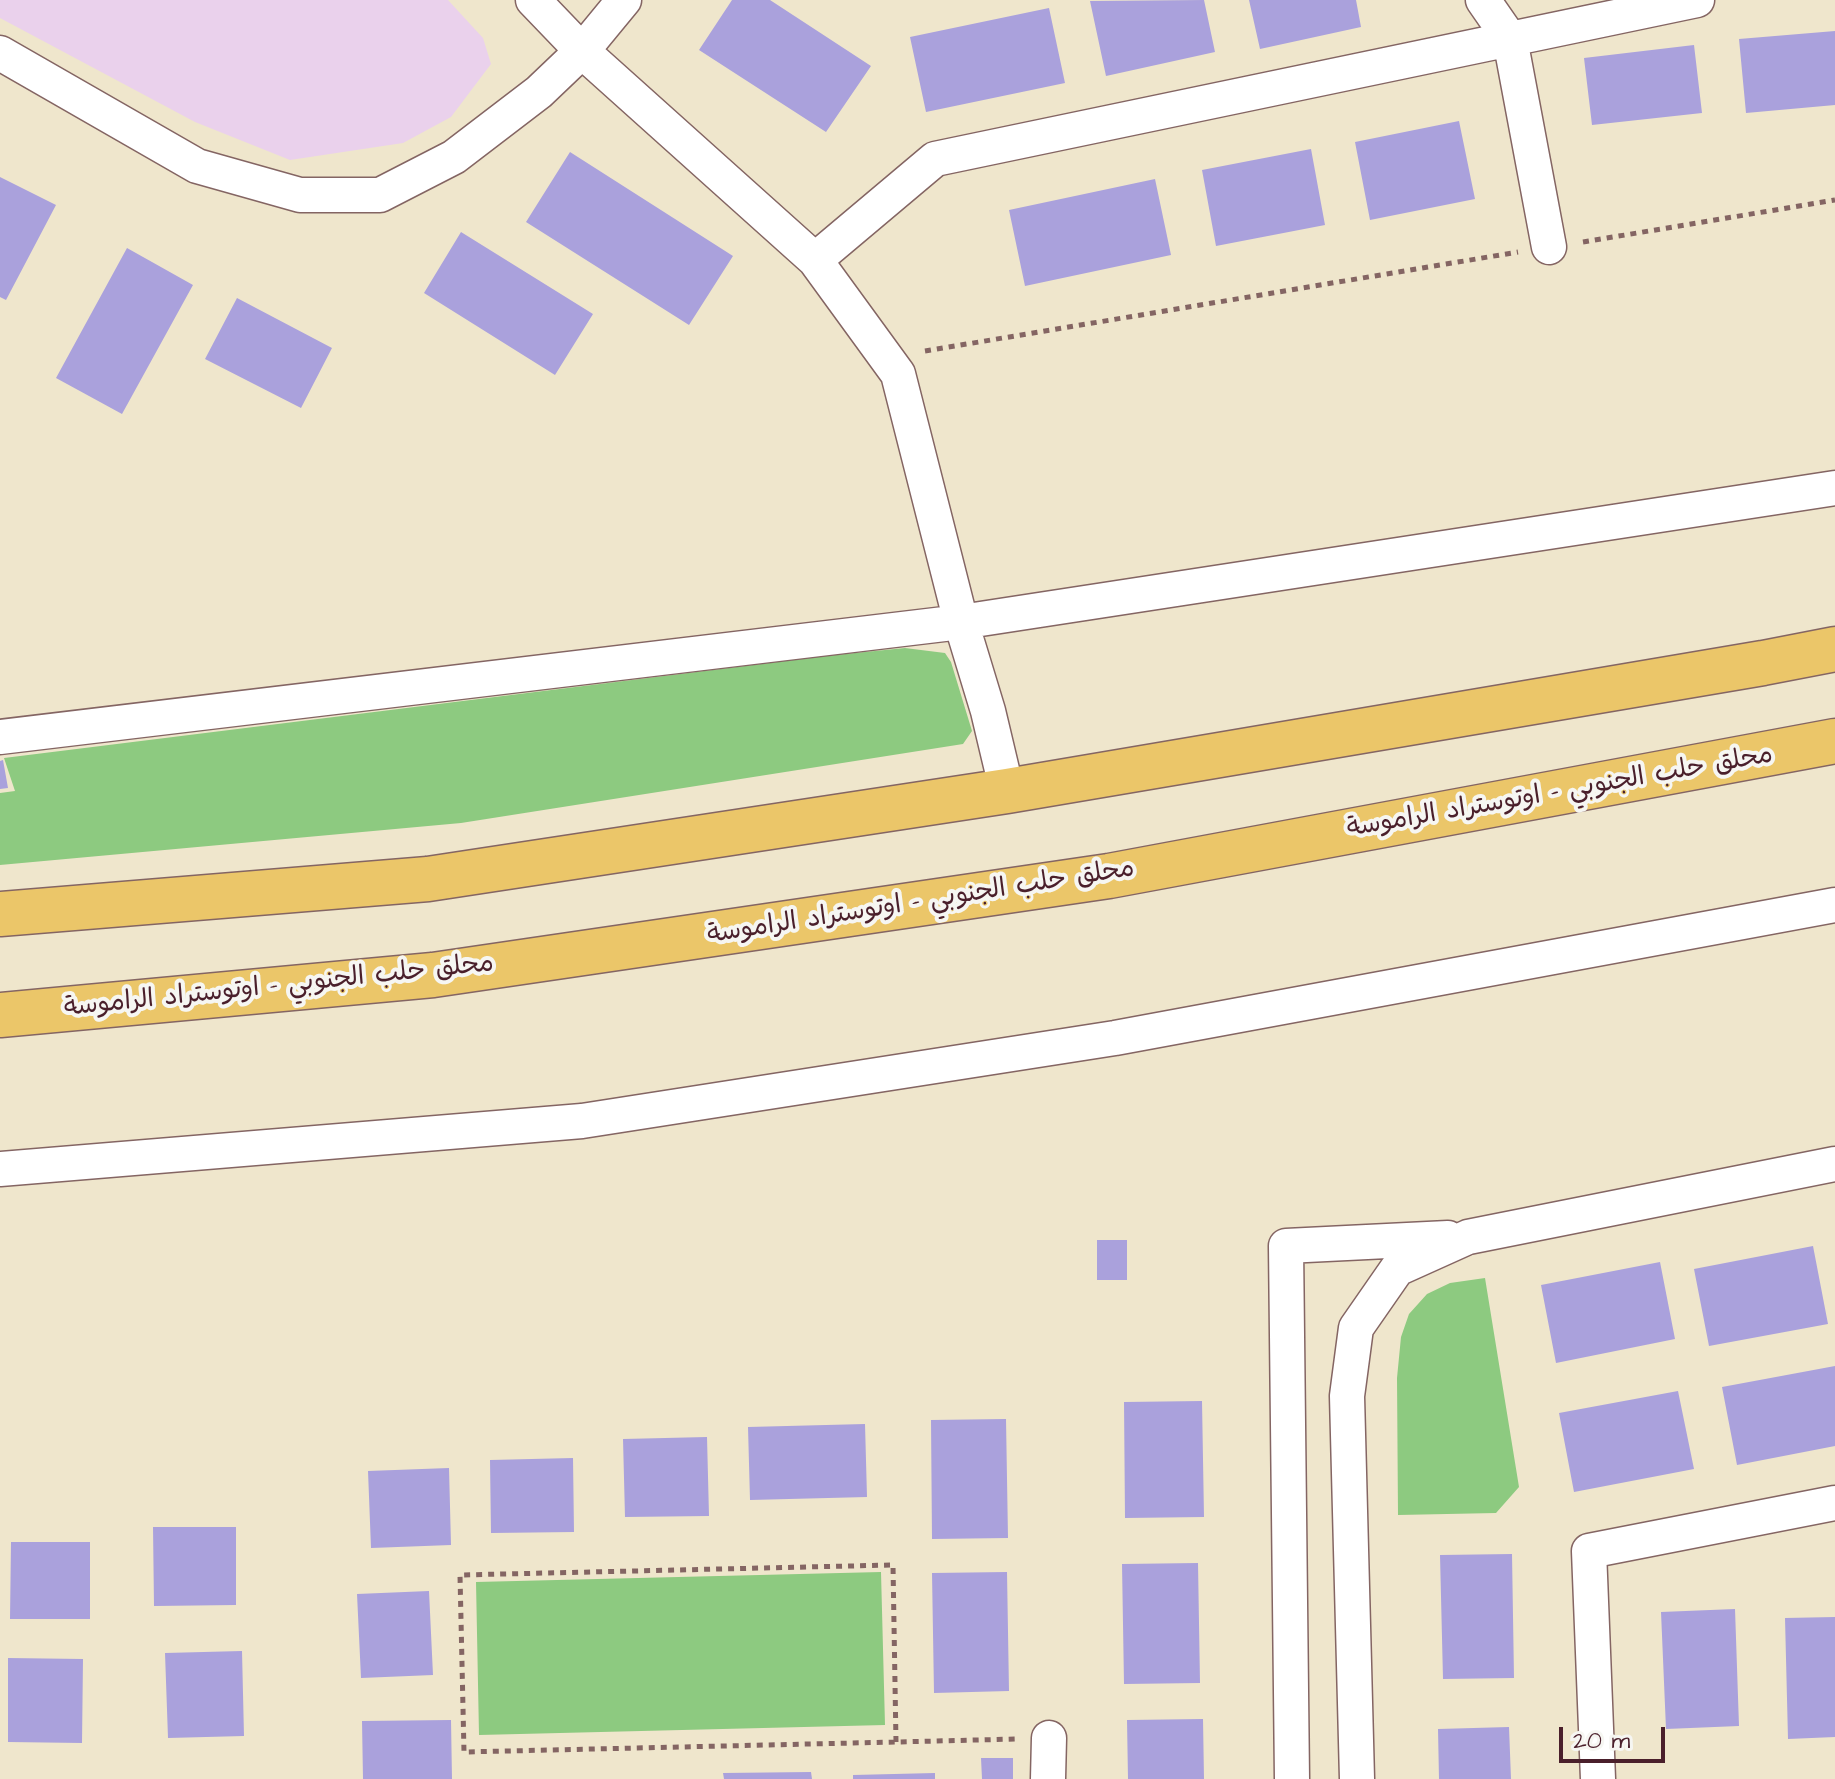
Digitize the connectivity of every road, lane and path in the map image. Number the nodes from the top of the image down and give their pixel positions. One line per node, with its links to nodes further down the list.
1 (533, 0): 6 (street)
2 (624, 0): 6 (street)
3 (1483, 0): 5 (street)
4 (1697, 0): 5 (street)
5 (1510, 39): 9 (street); 10 (street)
6 (582, 51): 7 (street); 10 (street)
7 (0, 53)
8 (1835, 200): 9 (path)
9 (1549, 247): 11 (path)
10 (815, 260): 11 (street)
11 (886, 358): 13 (street)
12 (1835, 488): 13 (street)
13 (961, 622): 15 (street); 17 (street)
14 (1835, 649): 17 (highway)
15 (0, 737)
16 (1835, 741): 20 (highway, محلق حلب الجنوبي - اوتوستراد الراموسة)
17 (1007, 791): 19 (highway)
18 (1835, 905): 22 (street)
19 (0, 914)
20 (0, 1015)
21 (1835, 1164): 23 (street)
22 (0, 1169)
23 (1468, 1237): 28 (street); 29 (street)
24 (1835, 1503): 30 (street)
25 (1049, 1738): 26 (path); 27 (street)
26 (896, 1742): 26 (path)
27 (1048, 1779)
28 (1292, 1779)
29 (1357, 1779)
30 (1598, 1779)

